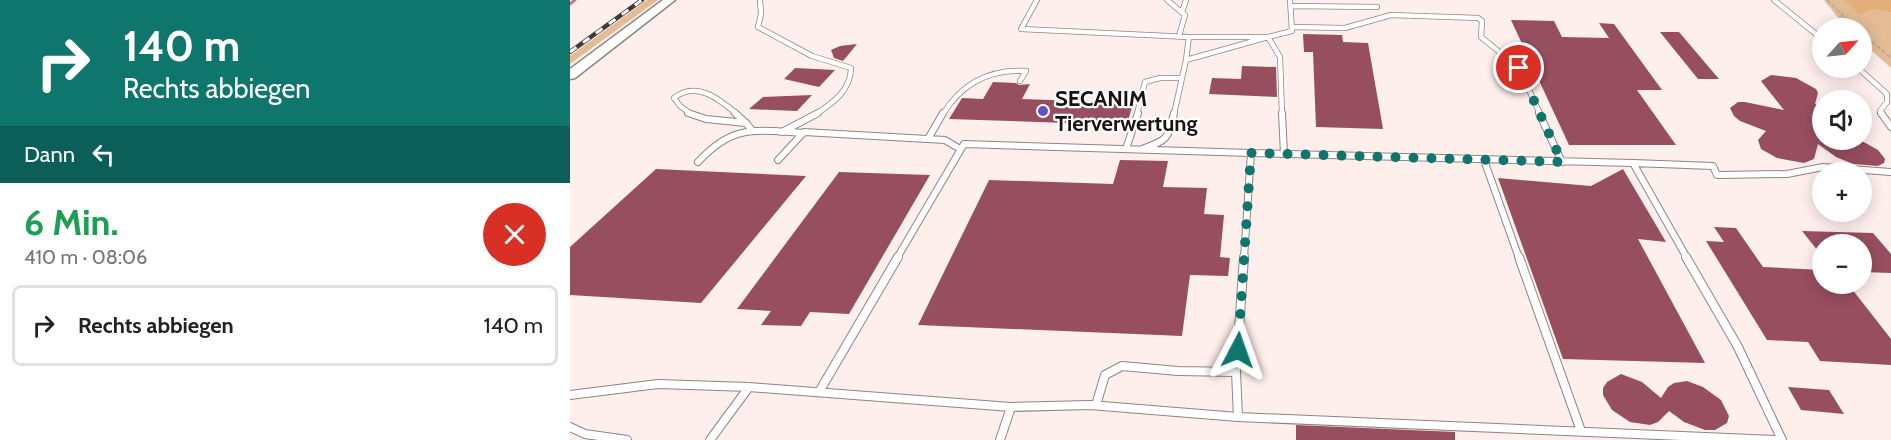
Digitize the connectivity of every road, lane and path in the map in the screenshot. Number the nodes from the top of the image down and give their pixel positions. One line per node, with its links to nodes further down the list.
1 (670, 0): 22 (street)
2 (760, 0): 29 (lane)
3 (1037, 0): 16 (lane)
4 (1167, 0): 12 (lane)
5 (1186, 0): 12 (lane)
6 (1337, 0): 10 (lane)
7 (1774, 0): 15 (lane)
8 (1827, 0): 13 (path)
9 (1290, 3): 10 (lane); 14 (lane)
10 (1338, 7): 11 (lane)
11 (1377, 8)
12 (1182, 12): 16 (lane)
13 (1846, 18)
14 (1292, 27): 18 (lane); 40 (lane)
15 (1812, 31)
16 (1179, 36): 17 (lane)
17 (1190, 37): 18 (lane); 21 (lane)
18 (1268, 37): 21 (lane); 36 (lane)
19 (1872, 42): 20 (path)
20 (1891, 58)
21 (1186, 60): 23 (lane)
22 (570, 75)
23 (1181, 78): 33 (lane); 34 (lane)
24 (1869, 78): 27 (lane)
25 (1020, 81): 31 (lane)
26 (746, 123): 26 (lane); 28 (lane)
27 (1891, 127)
28 (750, 129): 29 (lane); 39 (lane)
29 (782, 132): 30 (lane)
30 (803, 133): 31 (lane); 37 (lane)
31 (928, 139): 32 (lane)
32 (960, 149): 33 (lane); 45 (lane)
33 (1126, 149): 34 (lane)
34 (1141, 150): 35 (lane)
35 (1251, 153): 36 (lane); 43 (lane)
36 (1284, 154): 38 (lane)
37 (778, 160)
38 (1484, 160): 40 (lane); 51 (lane)
39 (698, 162)
40 (1562, 162): 41 (lane)
41 (1633, 163): 42 (lane); 56 (lane)
42 (1891, 172)
43 (1236, 372): 47 (lane); 49 (lane)
44 (749, 387): 45 (lane); 46 (lane); 53 (lane)
45 (819, 392): 48 (lane)
46 (572, 397)
47 (1090, 405): 48 (lane); 49 (lane)
48 (1011, 408): 54 (lane)
49 (1238, 417): 51 (lane)
50 (570, 427): 52 (lane)
51 (1581, 432): 55 (lane)
52 (627, 440)
53 (710, 440)
54 (1000, 440)
55 (1775, 440)
56 (1782, 440)

